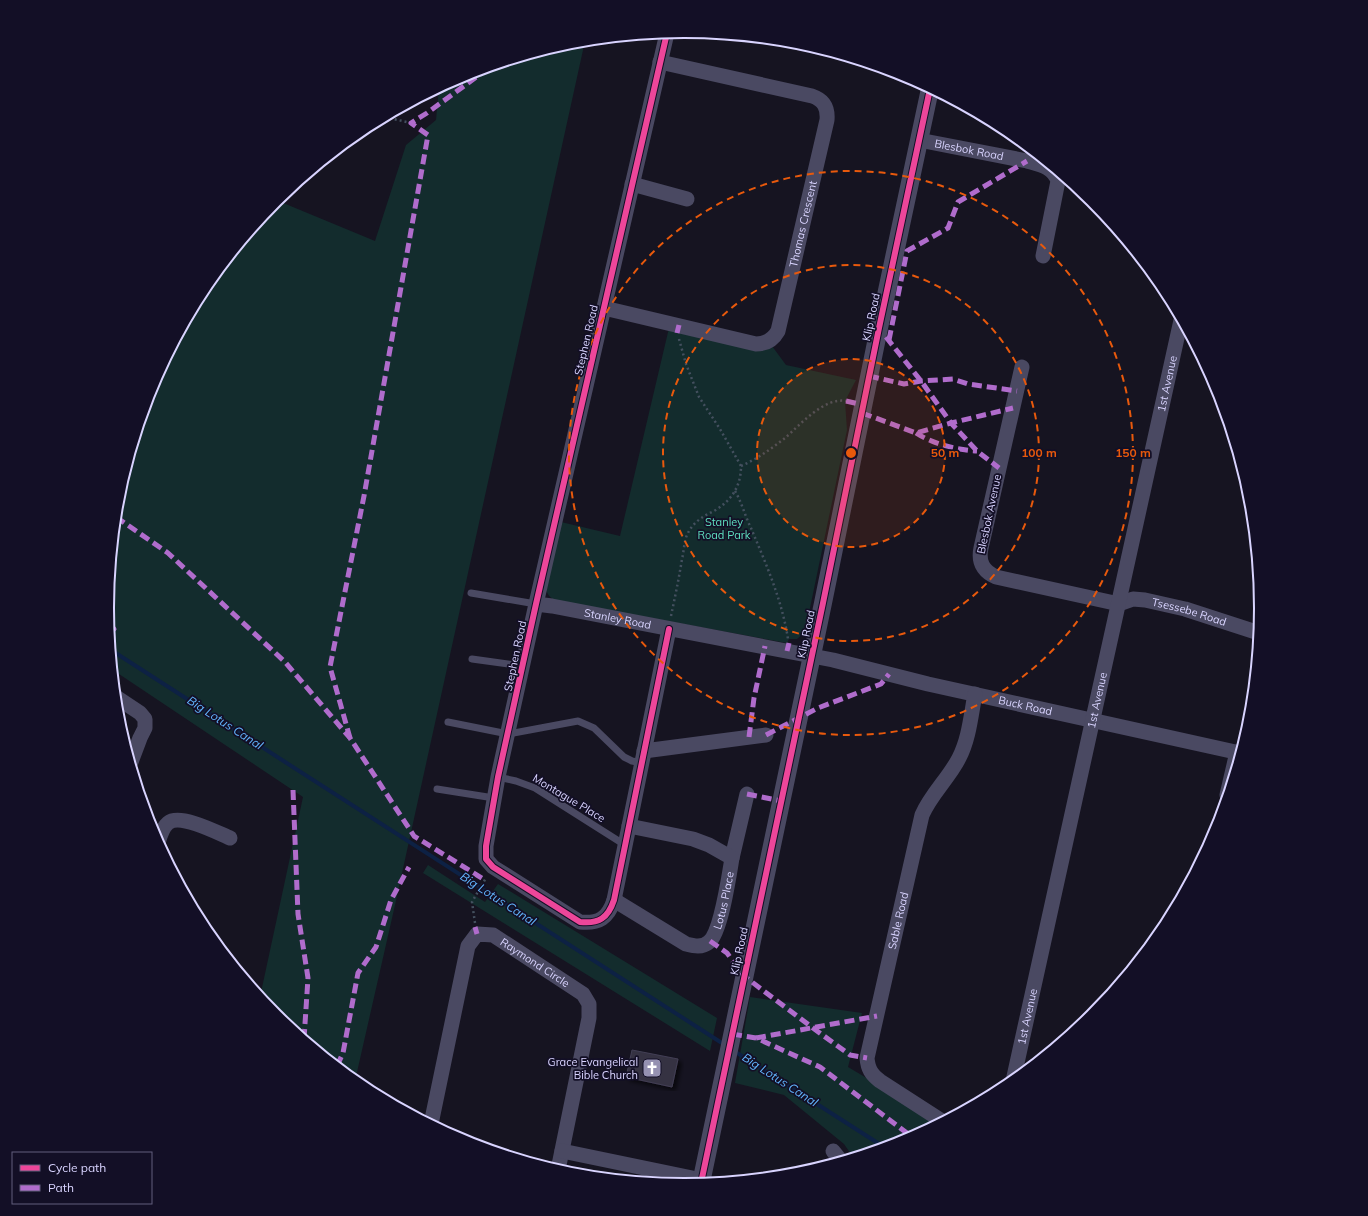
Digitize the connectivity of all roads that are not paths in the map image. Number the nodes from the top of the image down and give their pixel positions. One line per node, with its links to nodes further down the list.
1 (666, 38): 2 (street, Stephen Road)
2 (660, 62): 7 (street, Stephen Road); 10 (street, Thomas Crescent)
3 (929, 94): 4 (street, Klip Road)
4 (919, 140): 5 (street, Blesbok Road); 18 (street, Klip Road)
5 (1048, 170)
6 (1057, 176): 9 (street, Blesbok Road)
7 (632, 184): 8 (street); 10 (street, Stephen Road)
8 (687, 199)
9 (1043, 256)
10 (604, 308): 14 (street, Stephen Road)
11 (1180, 326): 15 (street, 1st Avenue)
12 (1022, 367): 15 (street, Blesbok Avenue)
13 (471, 593): 14 (lane, Stanley Road)
14 (536, 604): 16 (street, Stanley Road); 20 (street, Stephen Road)
15 (1119, 604): 17 (street, Tsessebe Road); 23 (street, 1st Avenue)
16 (670, 624): 18 (street, Stanley Road); 29 (street, Stephen Road)
17 (1253, 631)
18 (812, 656): 21 (street, Buck Road); 45 (street, Klip Road)
19 (472, 658): 20 (lane)
20 (523, 666): 25 (street, Stephen Road)
21 (975, 694): 23 (street, Buck Road); 41 (street, Sable Road)
22 (122, 701): 28 (street)
23 (1093, 721): 27 (street, Buck Road); 40 (street, 1st Avenue)
24 (448, 722): 25 (lane)
25 (508, 734): 29 (lane); 30 (street, Stephen Road)
26 (766, 735): 29 (street)
27 (1236, 751)
28 (133, 756)
29 (643, 757): 34 (street, Stephen Road)
30 (498, 778): 33 (street, Stephen Road); 37 (lane, Montague Place)
31 (437, 789): 33 (lane)
32 (747, 794): 38 (street)
33 (494, 798): 39 (street, Stephen Road)
34 (629, 826): 37 (street, Stephen Road); 38 (street, Lotus Place)
35 (161, 835): 36 (street)
36 (230, 838)
37 (625, 845): 39 (street, Stephen Road)
38 (732, 858): 39 (street, Lotus Place)
39 (614, 900)
40 (1015, 1072)
41 (938, 1118)
42 (432, 1119): 43 (street, Raymond Circle)
43 (562, 1151): 44 (street, Raymond Circle); 46 (street)
44 (559, 1164)
45 (703, 1177)
46 (684, 1178)

